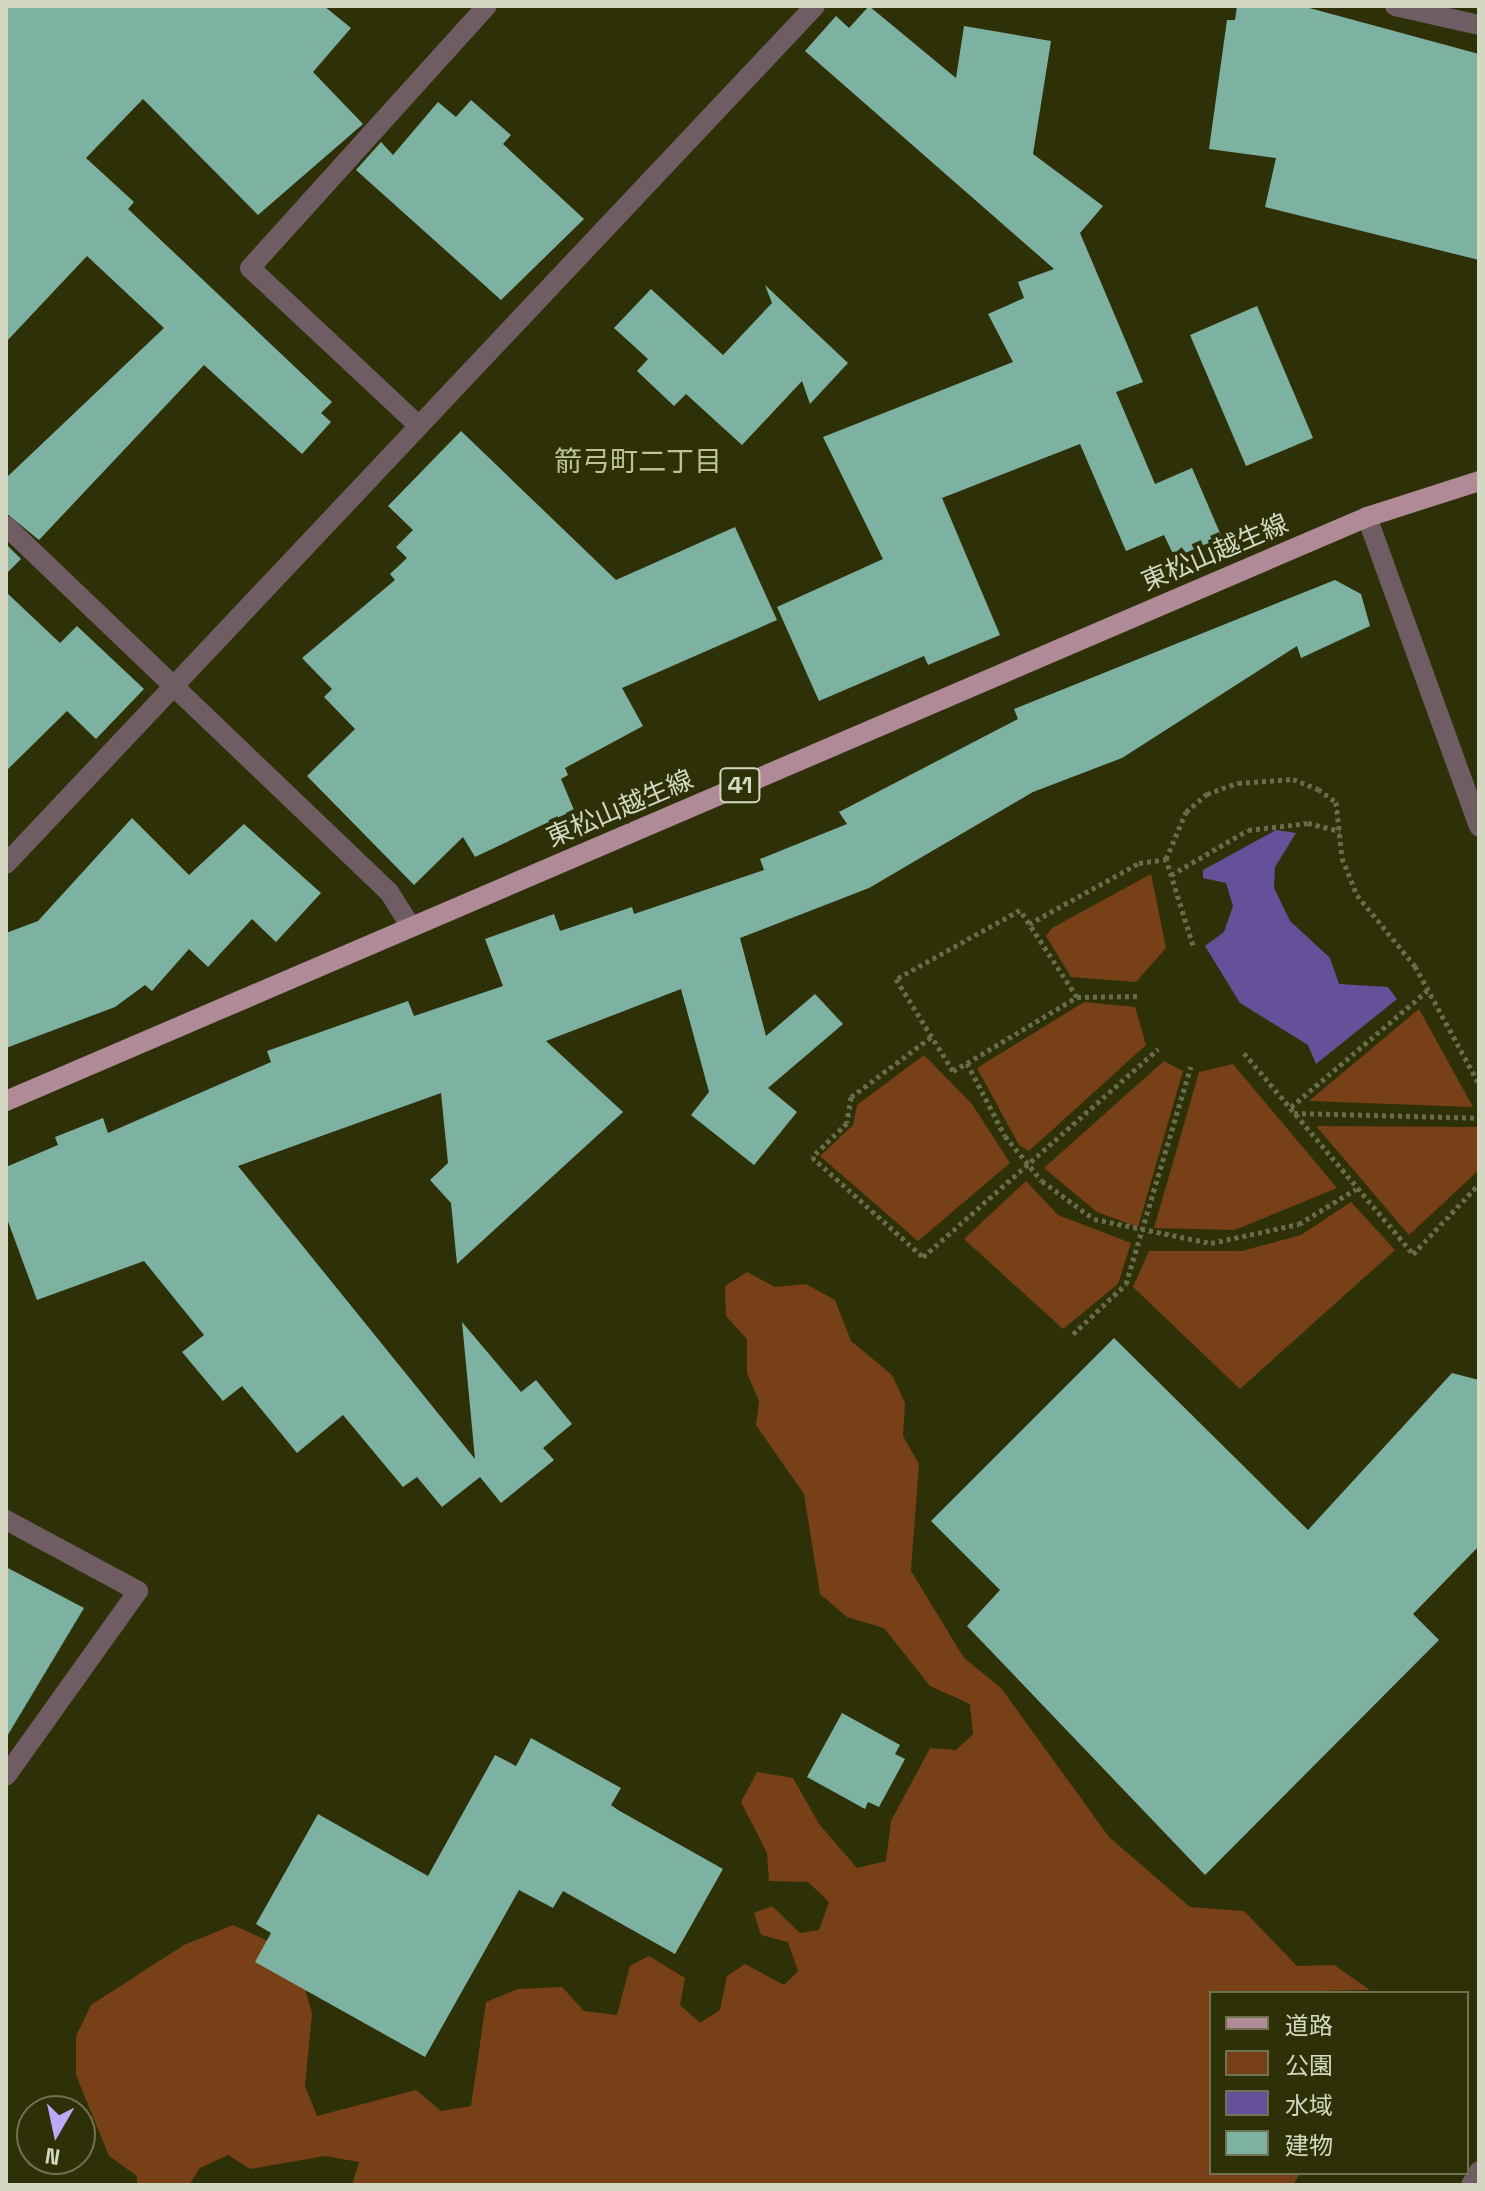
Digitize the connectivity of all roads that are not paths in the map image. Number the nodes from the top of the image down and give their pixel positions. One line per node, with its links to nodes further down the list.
1 (487, 6): 5 (street)
2 (815, 6): 5 (street)
3 (1395, 6): 4 (street)
4 (1479, 25)
5 (419, 426): 9 (street)
6 (1479, 481): 7 (main road, 東松山越生線 / 41)
7 (1367, 517): 10 (street); 12 (main road, 東松山越生線 / 41)
8 (6, 526): 9 (street)
9 (174, 685): 11 (street); 12 (street)
10 (1479, 826)
11 (6, 864)
12 (411, 927): 13 (main road, 東松山越生線 / 41)
13 (6, 1101)
14 (6, 1520): 15 (street)
15 (6, 1776)
16 (1479, 2171): 17 (street)
17 (1471, 2185)

